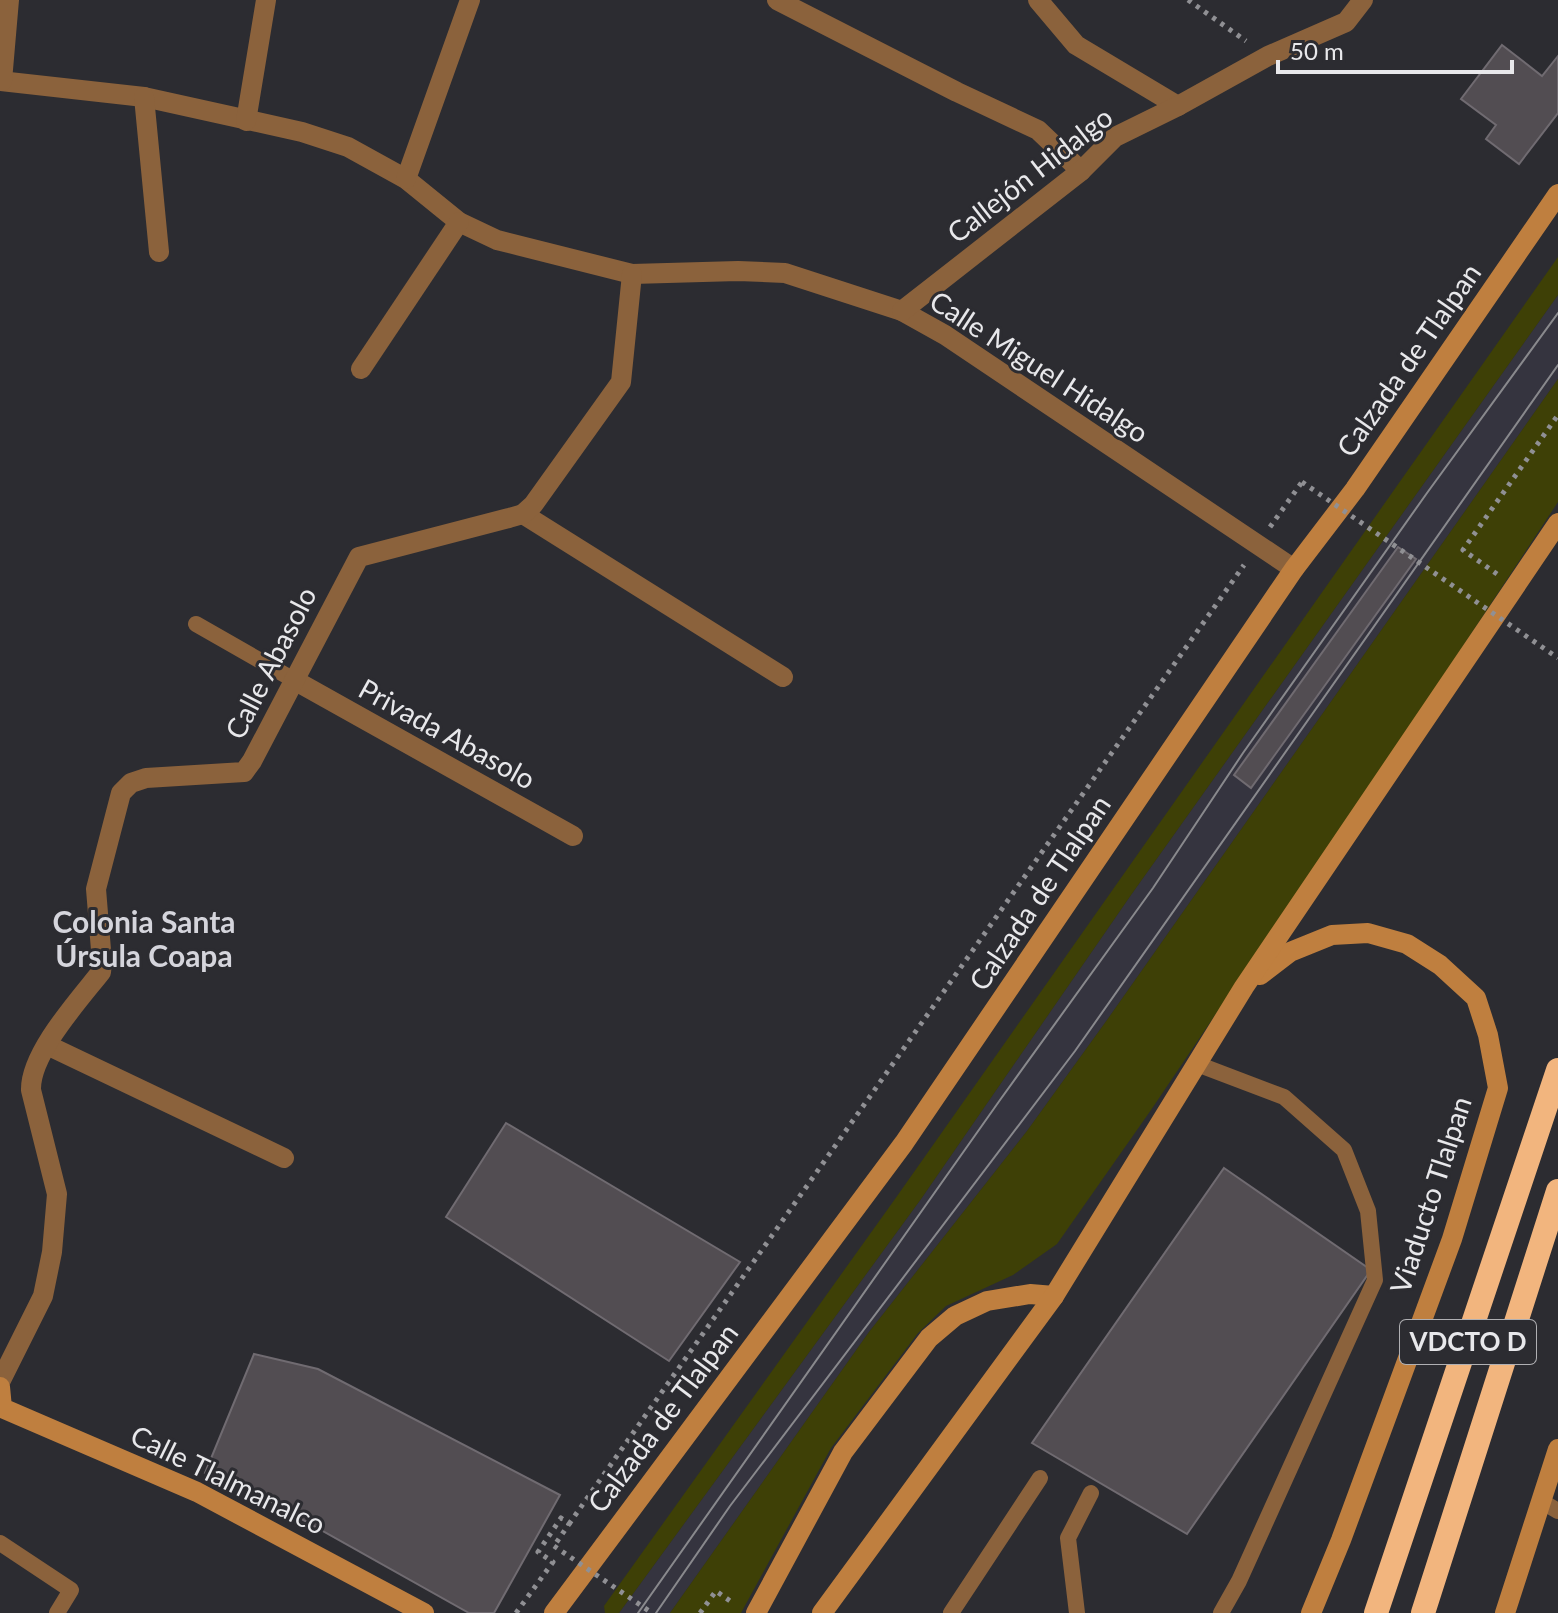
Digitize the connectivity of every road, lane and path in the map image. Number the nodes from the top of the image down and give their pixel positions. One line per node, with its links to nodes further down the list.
1 (9, 0): 9 (street)
2 (266, 0): 12 (street)
3 (470, 0): 14 (street)
4 (777, 0): 13 (street)
5 (1038, 0): 11 (street)
6 (1188, 0): 8 (path)
7 (1363, 0): 11 (street, Callejón Hidalgo)
8 (1247, 42)
9 (1, 81): 10 (street, Calle Miguel Hidalgo)
10 (144, 97): 12 (street, Calle Miguel Hidalgo); 17 (street)
11 (1178, 106): 13 (street, Callejón Hidalgo)
12 (246, 121): 14 (street, Calle Miguel Hidalgo)
13 (1081, 171): 19 (street, Callejón Hidalgo)
14 (406, 179): 16 (street, Calle Miguel Hidalgo)
15 (1558, 194): 25 (main road, Calzada de Tlalpan)
16 (459, 222): 18 (street, Calle Miguel Hidalgo); 20 (street)
17 (159, 252)
18 (632, 274): 19 (street, Calle Miguel Hidalgo); 22 (street)
19 (902, 311): 24 (street, Calle Miguel Hidalgo)
20 (361, 369)
21 (1558, 415): 26 (path)
22 (523, 514): 31 (street); 32 (street, Calle Abasolo)
23 (1558, 523): 34 (main road)
24 (1258, 545): 25 (street, Calle Miguel Hidalgo); 28 (path, bridge); 47 (path)
25 (1294, 569): 53 (main road, Calzada de Tlalpan)
26 (1493, 585)
27 (1487, 595): 28 (path)
28 (1481, 604): 30 (path, bridge)
29 (196, 624): 32 (lane)
30 (1558, 658)
31 (783, 677)
32 (294, 680): 33 (street, Privada Abasolo); 35 (street, Calle Abasolo)
33 (573, 836)
34 (1244, 987): 36 (main road); 61 (main road, Viaducto Tlalpan)
35 (47, 1045): 38 (street); 41 (street, Calle Abasolo)
36 (1197, 1064): 40 (main road); 60 (lane)
37 (1558, 1070): 62 (highway, VDCTO D)
38 (284, 1158)
39 (1558, 1191): 63 (highway, VDCTO D)
40 (1054, 1296): 56 (main road); 57 (main road)
41 (0, 1384): 42 (main road)
42 (1, 1408): 51 (main road, Calle Tlalmanalco)
43 (1558, 1449): 46 (main road)
44 (1040, 1478): 58 (lane)
45 (1091, 1493): 59 (lane)
46 (1550, 1506): 64 (main road)
47 (569, 1524): 52 (path); 54 (path, bridge)
48 (0, 1543): 50 (lane)
49 (716, 1591): 55 (path)
50 (57, 1613)
51 (424, 1613)
52 (516, 1613)
53 (554, 1613)
54 (652, 1613)
55 (700, 1613)
56 (756, 1613)
57 (822, 1613)
58 (951, 1613)
59 (1077, 1613)
60 (1221, 1613)
61 (1311, 1613)
62 (1376, 1613)
63 (1423, 1613)
64 (1505, 1613)

